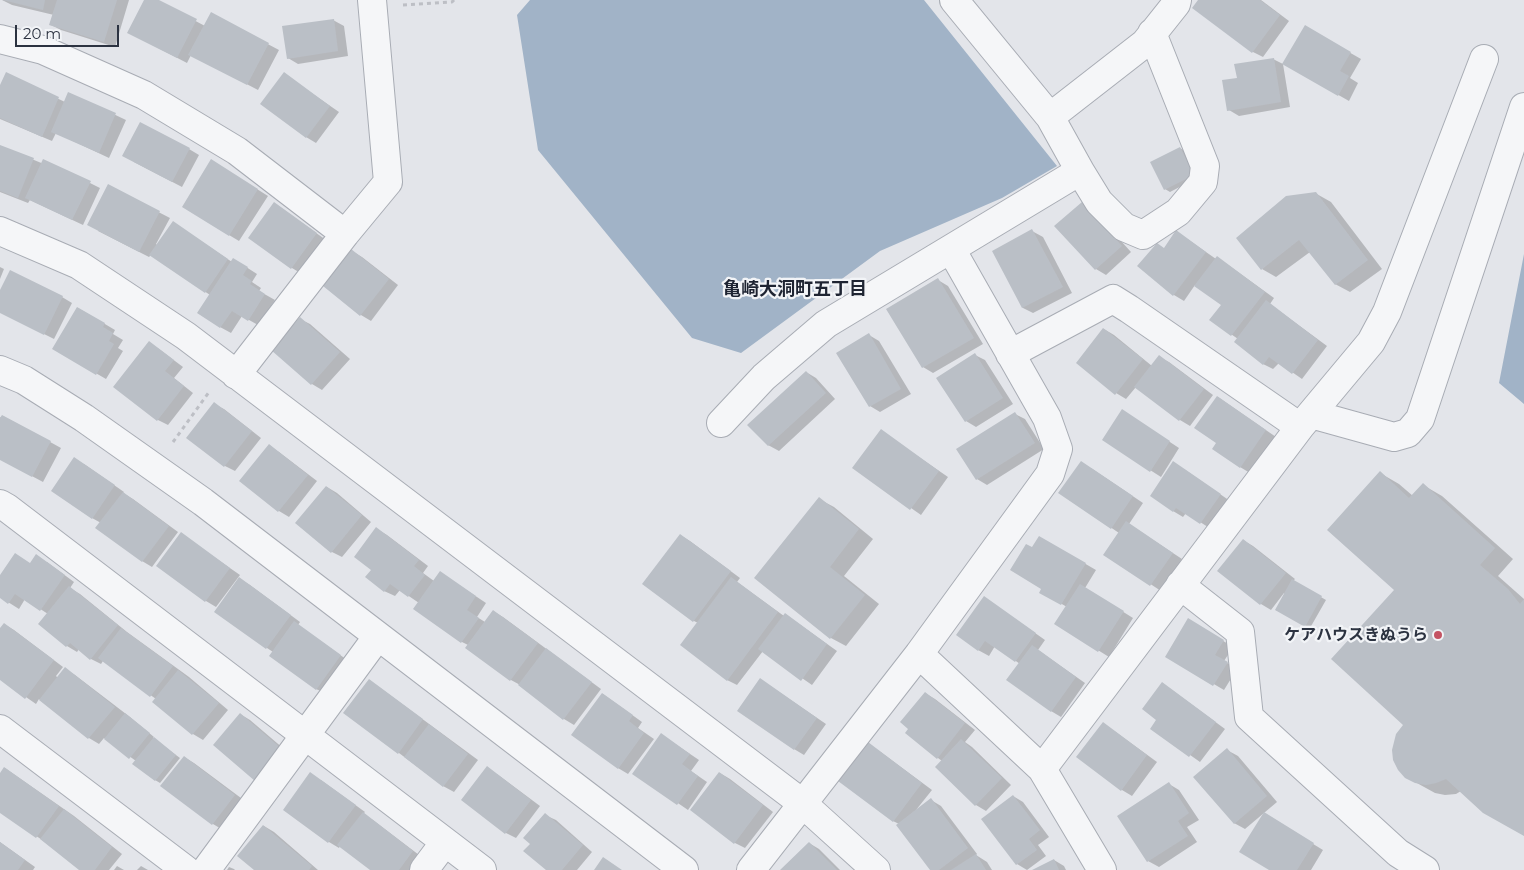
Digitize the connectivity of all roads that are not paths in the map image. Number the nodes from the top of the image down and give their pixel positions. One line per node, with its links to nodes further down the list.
1 (954, 0): 8 (street)
2 (1178, 0): 4 (street)
3 (372, 3): 11 (street)
4 (1152, 34): 8 (street); 9 (street)
5 (0, 39): 11 (street)
6 (1484, 59): 16 (street)
7 (1524, 107): 16 (street)
8 (1050, 117): 9 (street)
9 (1080, 171): 12 (street)
10 (0, 231): 15 (street)
11 (344, 234): 15 (street)
12 (951, 249): 13 (street); 17 (street)
13 (1010, 354): 16 (street); 21 (street)
14 (0, 370): 20 (street)
15 (232, 372): 25 (street)
16 (1305, 420): 19 (street)
17 (721, 423)
18 (0, 504): 23 (street)
19 (1180, 585): 24 (street); 35 (street)
20 (378, 636): 23 (street); 31 (street)
21 (919, 654): 24 (street); 25 (street)
22 (0, 729): 27 (street)
23 (305, 735): 26 (street); 28 (street)
24 (1042, 769): 34 (street)
25 (802, 803): 32 (street); 33 (street)
26 (445, 842): 29 (street); 30 (street)
27 (186, 870)
28 (206, 870)
29 (424, 870)
30 (482, 870)
31 (684, 870)
32 (751, 870)
33 (876, 870)
34 (1102, 870)
35 (1424, 870)

